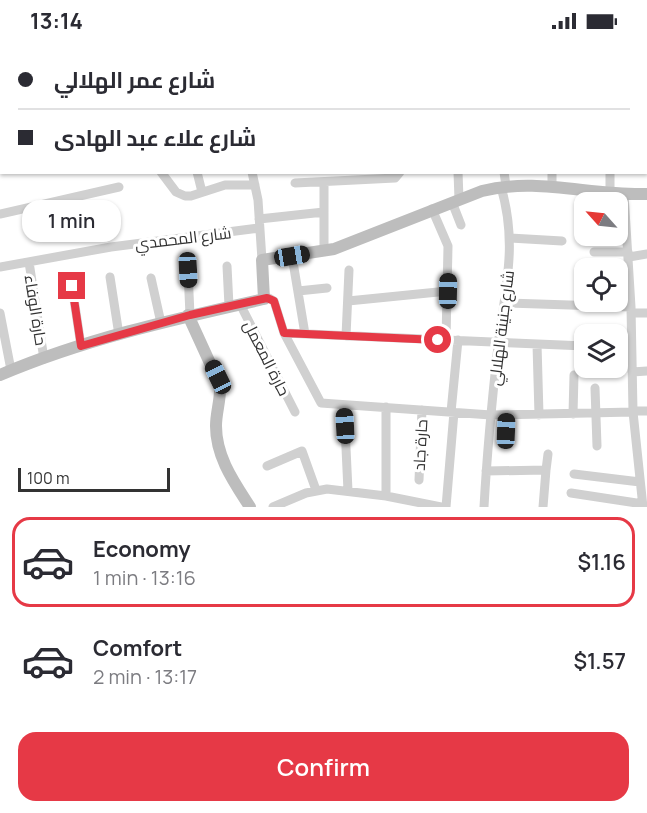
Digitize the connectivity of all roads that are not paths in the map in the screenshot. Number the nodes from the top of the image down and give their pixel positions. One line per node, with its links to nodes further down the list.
1 (162, 174): 15 (street)
2 (198, 174): 15 (street)
3 (252, 174): 11 (street)
4 (399, 174): 9 (street)
5 (458, 174): 20 (street)
6 (504, 174): 12 (street, شارع جنينة الهلالي)
7 (552, 174): 13 (street)
8 (610, 174): 16 (street)
9 (324, 182): 10 (street); 22 (street)
10 (295, 183)
11 (255, 185): 15 (street); 24 (street)
12 (503, 186): 13 (street); 20 (street); 26 (street, شارع جنينة الهلالي)
13 (552, 186): 17 (street)
14 (119, 187): 23 (street)
15 (202, 192)
16 (610, 192)
17 (574, 193)
18 (628, 194): 19 (street)
19 (647, 194)
20 (455, 200): 21 (street); 25 (street)
21 (432, 209): 29 (street); 45 (street)
22 (324, 212): 24 (street, شارع المحمدي); 29 (street)
23 (0, 214)
24 (259, 223): 34 (street); 35 (street, شارع المحمدي)
25 (461, 225)
26 (510, 238): 27 (street); 48 (street, شارع جنينة الهلالي)
27 (562, 241)
28 (628, 242): 31 (street)
29 (324, 251): 33 (street)
30 (594, 252): 31 (street)
31 (629, 254): 32 (street); 50 (street)
32 (647, 254)
33 (292, 256): 34 (street); 44 (street)
34 (262, 260): 46 (street)
35 (29, 262): 37 (street, شارع المحمدي); 66 (street, حارة الوفاء)
36 (227, 266): 49 (street)
37 (0, 267)
38 (188, 270): 53 (street)
39 (349, 270): 47 (street)
40 (110, 277): 57 (street)
41 (151, 278): 54 (street)
42 (72, 286): 63 (street)
43 (327, 288): 44 (street)
44 (298, 291): 56 (street)
45 (448, 291): 47 (street); 59 (street)
46 (264, 298): 49 (street); 55 (street)
47 (348, 301): 58 (street)
48 (505, 303): 50 (street); 61 (street, شارع جنينة الهلالي)
49 (234, 305): 53 (street); 76 (street, حارة المعمل)
50 (632, 310): 52 (street); 65 (street)
51 (0, 313): 69 (street)
52 (647, 313)
53 (189, 315): 54 (street); 99 (street)
54 (161, 323): 57 (street)
55 (284, 333): 56 (street); 72 (street)
56 (305, 334): 58 (street)
57 (119, 335): 63 (street)
58 (346, 336): 59 (street)
59 (446, 340): 60 (street)
60 (458, 340): 61 (street); 77 (street)
61 (499, 342): 62 (street); 81 (street, شارع جنينة الهلالي)
62 (537, 344): 64 (street); 83 (street)
63 (81, 346): 66 (street)
64 (574, 346)
65 (631, 347): 68 (street)
66 (44, 358): 69 (street)
67 (647, 371): 68 (street)
68 (632, 372): 78 (street)
69 (5, 373)
70 (574, 375): 80 (street)
71 (595, 388): 79 (street)
72 (344, 405): 73 (street); 95 (street)
73 (386, 407): 74 (street); 97 (street)
74 (422, 410): 77 (street); 92 (street, حارة جاد)
75 (647, 411): 78 (street)
76 (295, 412)
77 (452, 412): 81 (street); 102 (street)
78 (633, 412): 79 (street); 90 (street)
79 (596, 413): 80 (street); 85 (street)
80 (573, 414): 83 (street)
81 (491, 415): 82 (street); 89 (street, شارع جنينة الهلالي)
82 (507, 415): 83 (street); 84 (street)
83 (539, 415)
84 (506, 431)
85 (597, 446)
86 (548, 454): 88 (street)
87 (267, 466): 94 (street)
88 (546, 470): 89 (street); 104 (street)
89 (486, 471): 103 (street, شارع جنينة الهلالي)
90 (643, 471): 93 (street)
91 (574, 474): 93 (street)
92 (418, 480)
93 (640, 482): 98 (street)
94 (316, 490): 95 (street); 100 (street)
95 (348, 491): 97 (street)
96 (570, 494): 98 (street)
97 (391, 500): 101 (street)
98 (644, 506)
99 (250, 507)
100 (273, 507)
101 (441, 507)
102 (446, 507)
103 (484, 507)
104 (543, 507)

